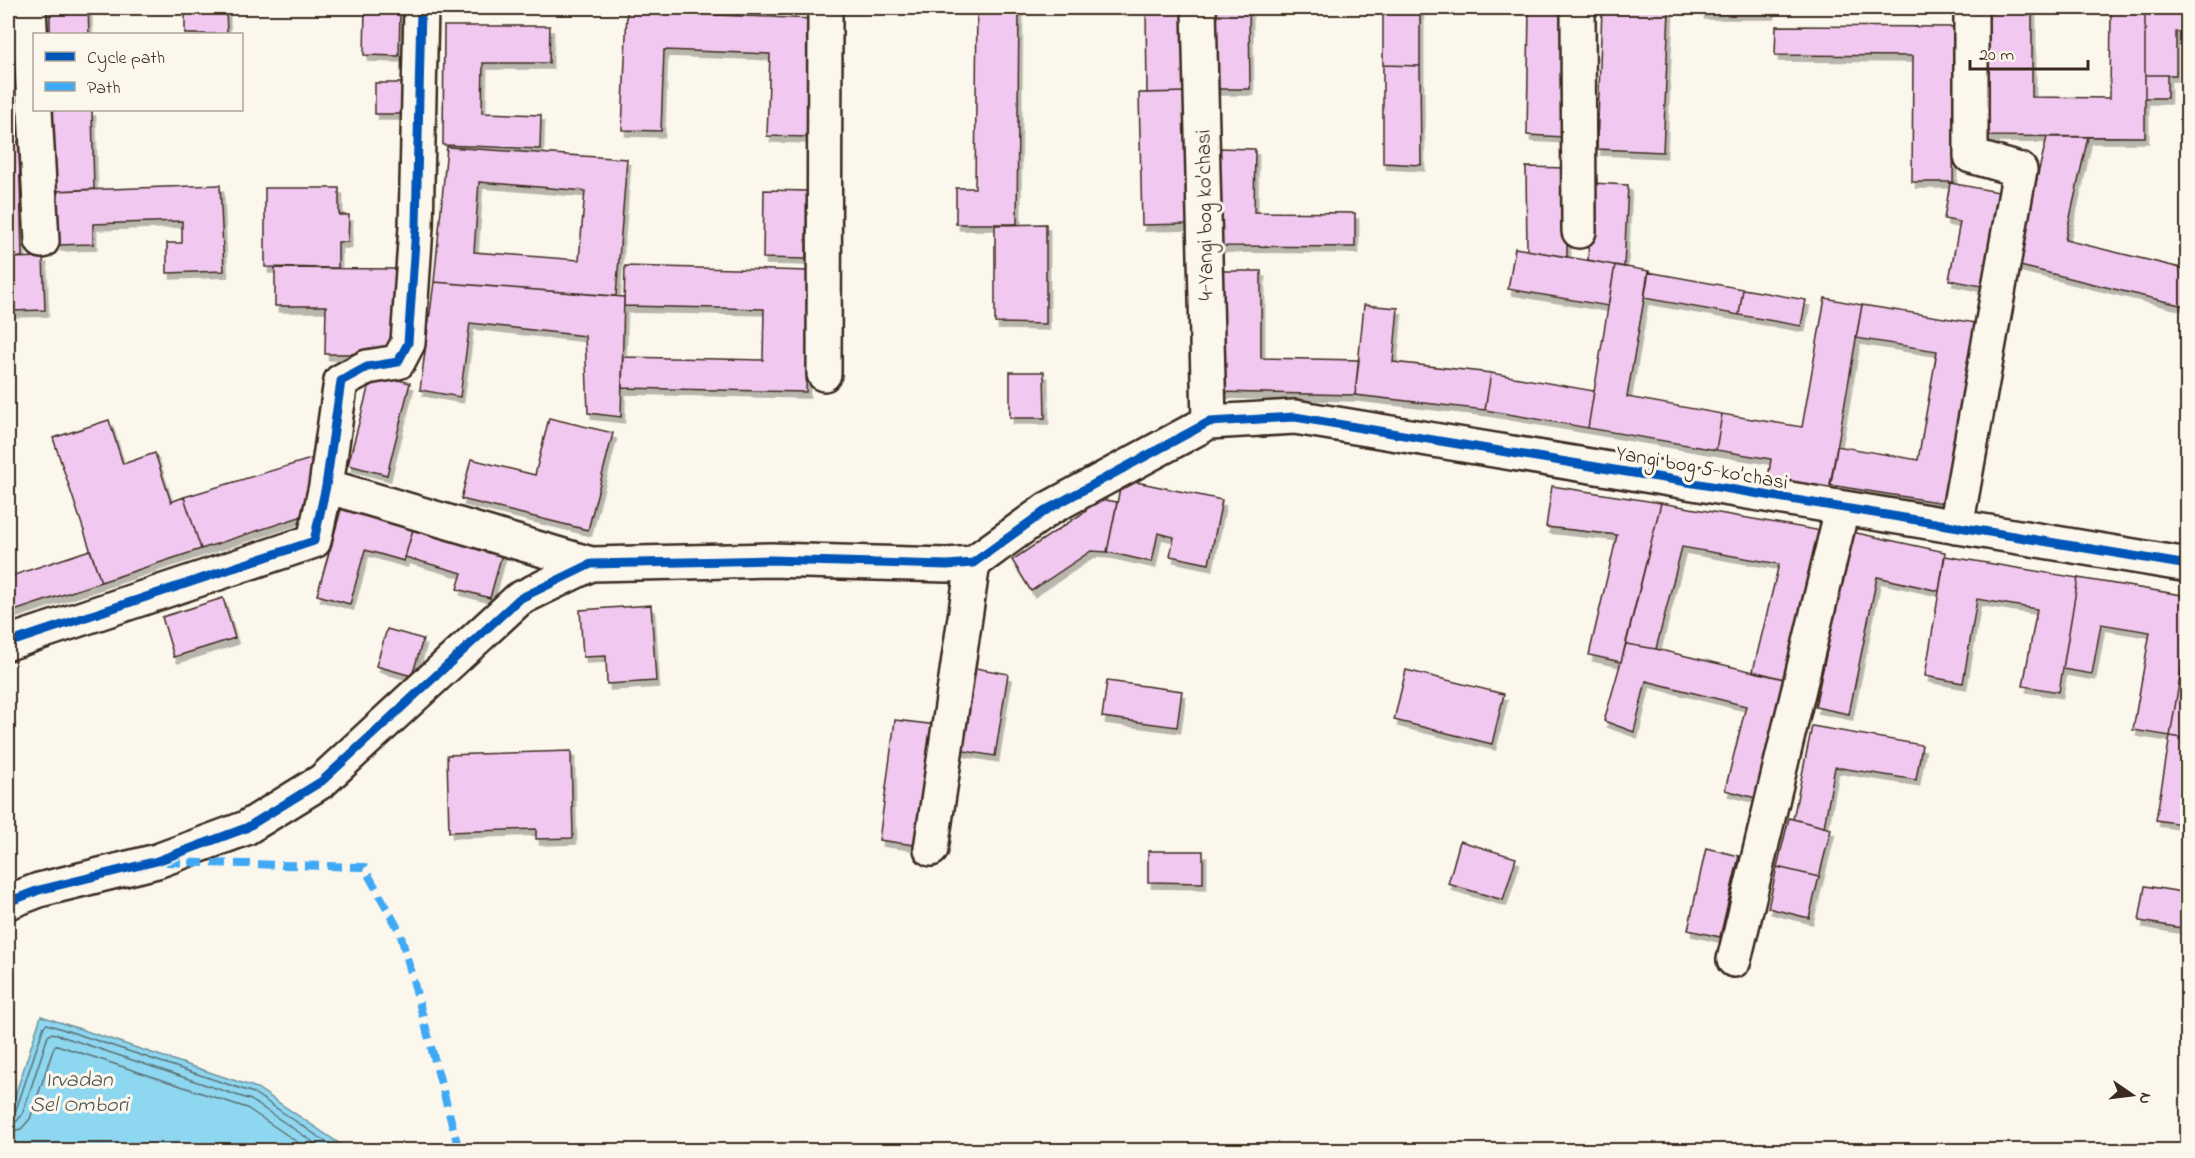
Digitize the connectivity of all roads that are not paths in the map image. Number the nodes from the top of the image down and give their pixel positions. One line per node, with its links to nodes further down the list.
1 (29, 8): 7 (street)
2 (421, 8): 13 (street)
3 (825, 8): 11 (street)
4 (1199, 8): 12 (street, 4-Yangi bog koʼchasi)
5 (1578, 8): 9 (street)
6 (1971, 8): 15 (street)
7 (33, 75)
8 (35, 111): 10 (street)
9 (1579, 231)
10 (42, 241)
11 (824, 374)
12 (1209, 422): 14 (street, Yangi bog 5-koʼchasi); 16 (street)
13 (326, 486): 17 (street); 19 (street)
14 (1842, 509): 15 (street, Yangi bog 5-koʼchasi); 22 (street)
15 (1956, 527): 18 (street, Yangi bog 5-koʼchasi)
16 (973, 563): 17 (street); 20 (street)
17 (591, 564): 21 (street)
18 (2187, 565)
19 (8, 643)
20 (931, 849)
21 (8, 902)
22 (1734, 960)

